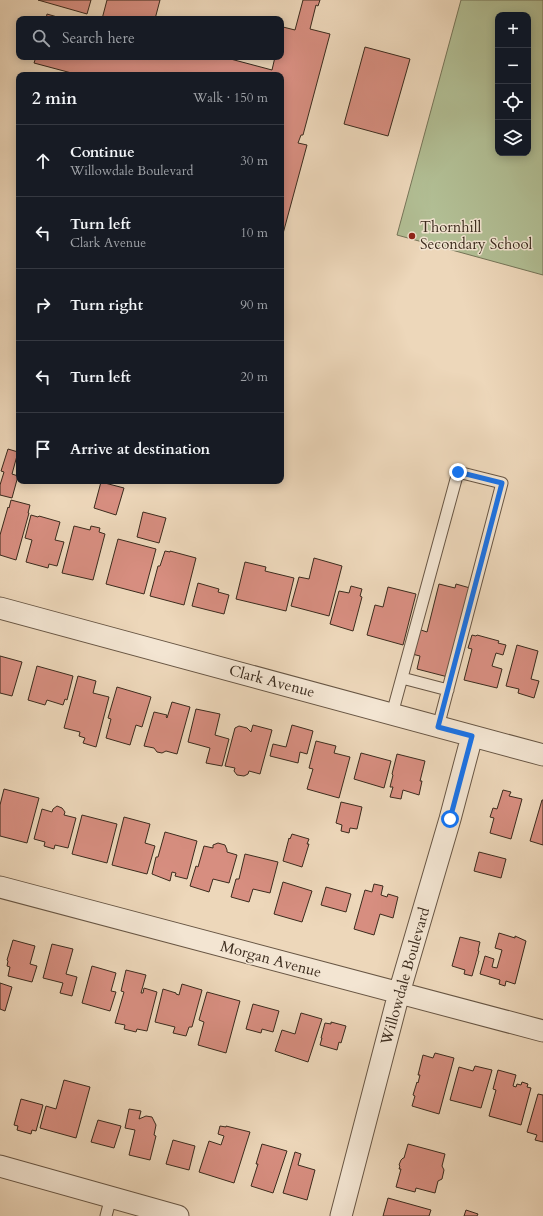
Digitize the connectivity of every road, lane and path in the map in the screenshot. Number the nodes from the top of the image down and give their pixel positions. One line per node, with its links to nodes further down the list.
1 (0, 608): 4 (street, Clark Avenue)
2 (402, 678): 3 (lane); 3 (lane); 4 (lane)
3 (448, 690): 5 (lane)
4 (392, 714): 5 (street, Clark Avenue)
5 (438, 727): 6 (street, Clark Avenue)
6 (472, 736): 7 (street, Clark Avenue); 9 (street, Willowdale Boulevard)
7 (543, 755)
8 (0, 887): 9 (street, Morgan Avenue)
9 (399, 993): 10 (street, Morgan Avenue); 14 (street, Willowdale Boulevard)
10 (543, 1031)
11 (0, 1166): 12 (street)
12 (108, 1207): 13 (street)
13 (178, 1216)
14 (341, 1216)

